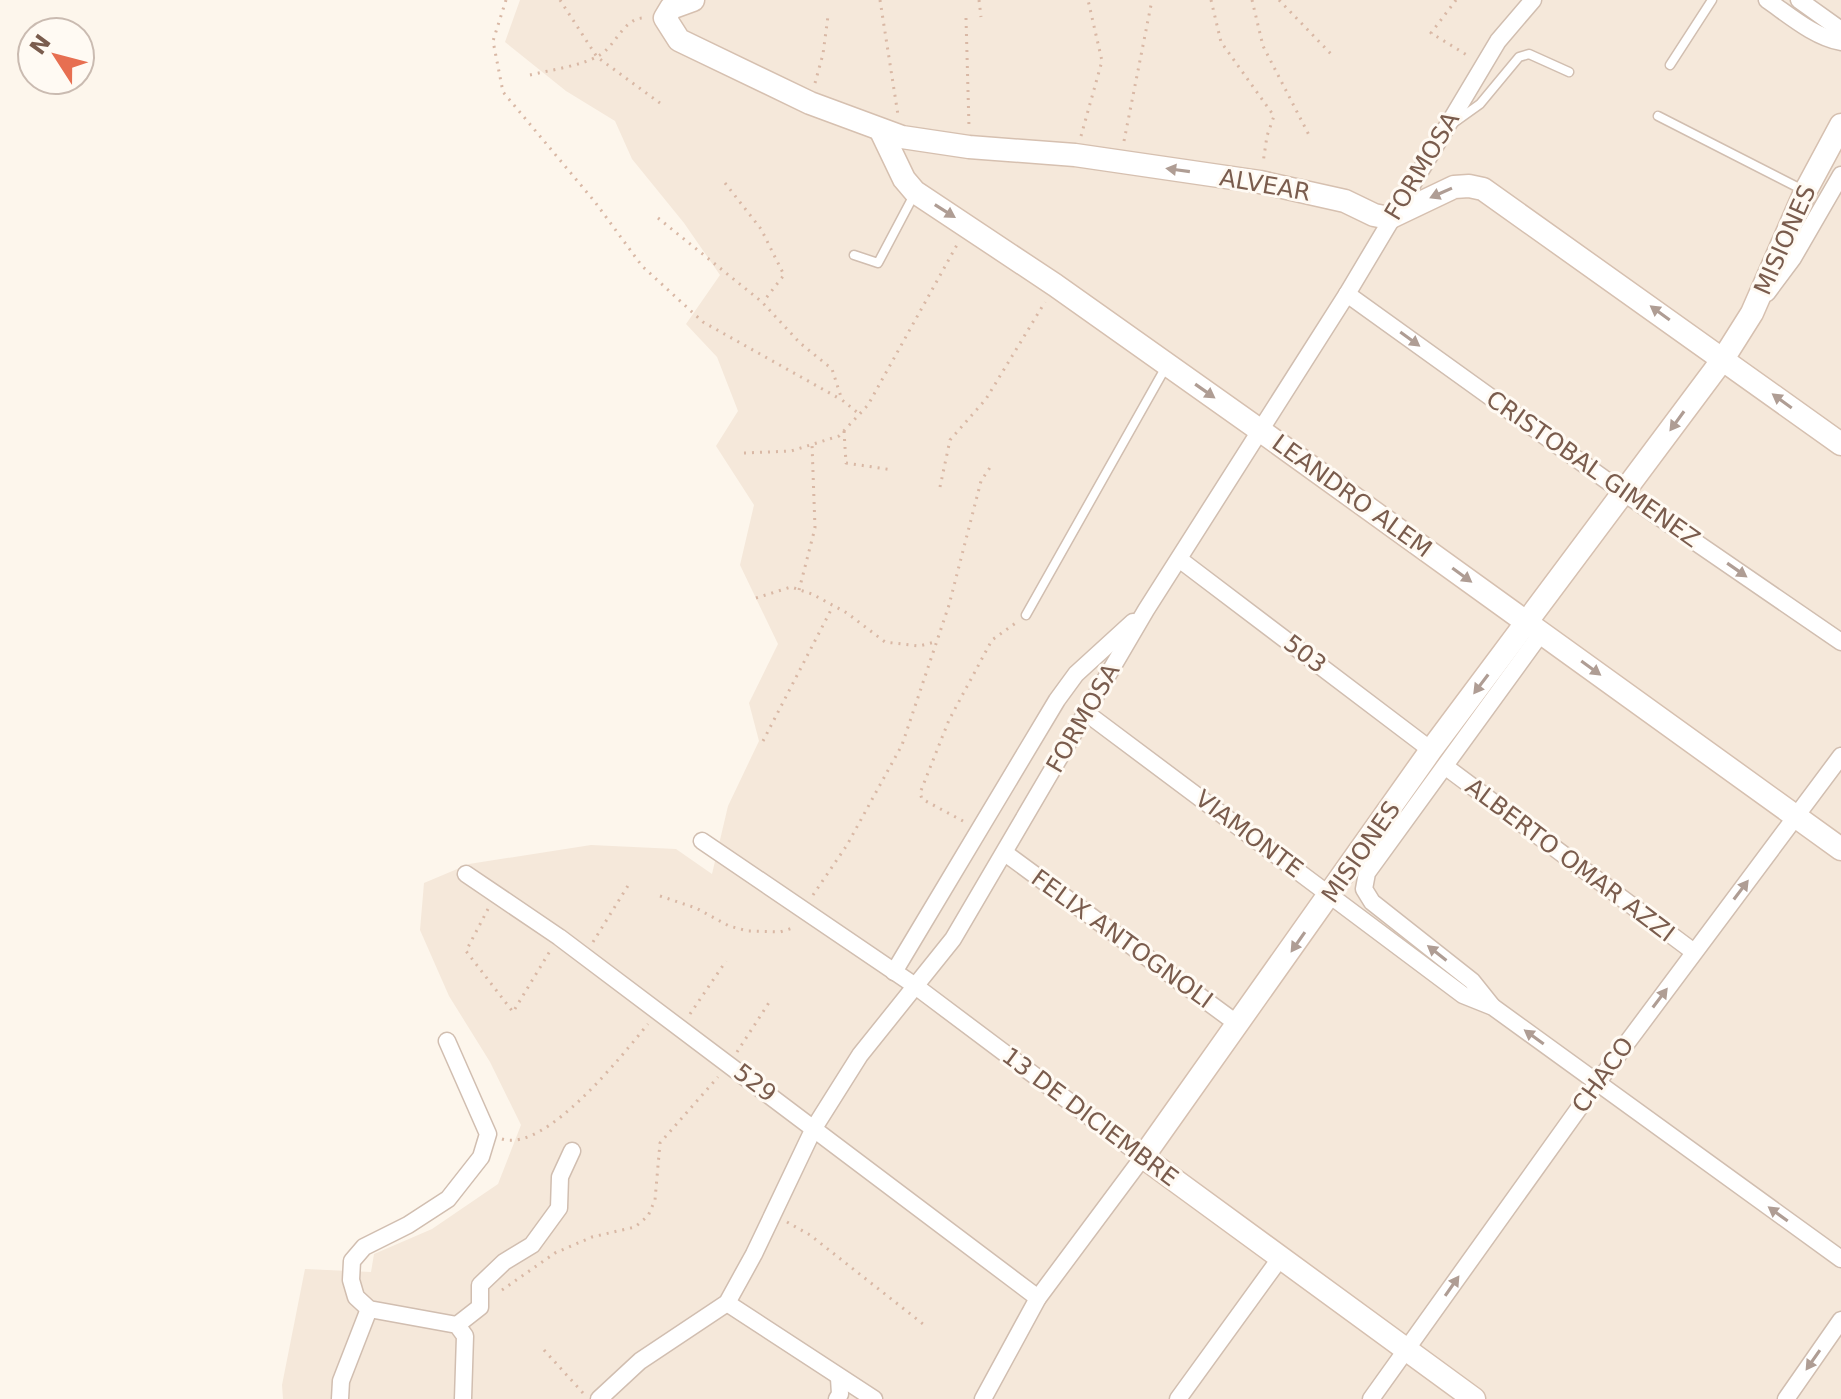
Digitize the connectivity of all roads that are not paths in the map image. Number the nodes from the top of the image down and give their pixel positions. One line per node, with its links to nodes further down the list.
1 (693, 0): 13 (street, ALVEAR)
2 (1533, 0): 12 (street, FORMOSA)
3 (1712, 0): 8 (lane)
4 (1767, 0): 7 (street)
5 (1799, 0): 6 (street)
6 (1841, 30)
7 (1841, 42)
8 (1670, 65)
9 (1569, 72): 12 (lane)
10 (1658, 116): 16 (lane)
11 (1841, 125): 16 (street, MISIONES)
12 (1445, 129): 17 (street, FORMOSA)
13 (892, 134): 15 (street, LEANDRO ALEM); 17 (street, ALVEAR, one-way to 13)
14 (1841, 175): 20 (street, MISIONES)
15 (915, 192): 18 (lane); 22 (street, LEANDRO ALEM, one-way to 22)
16 (1805, 192): 20 (street, MISIONES)
17 (1389, 218): 19 (street, FORMOSA); 21 (street, one-way to 17)
18 (854, 255)
19 (1347, 294): 23 (street, FORMOSA); 25 (street, CRISTOBAL GIMENEZ, one-way to 25)
20 (1752, 313): 21 (street, MISIONES)
21 (1723, 359): 24 (street, one-way to 21); 25 (street, MISIONES, one-way to 25)
22 (1167, 365): 23 (street, LEANDRO ALEM, one-way to 23); 28 (lane)
23 (1261, 431): 26 (street, FORMOSA); 29 (street, LEANDRO ALEM, one-way to 29)
24 (1841, 444)
25 (1624, 493): 29 (street, MISIONES); 30 (street, CRISTOBAL GIMENEZ, one-way to 30)
26 (1179, 559): 27 (street, FORMOSA); 33 (street, 503)
27 (1146, 610): 31 (street, FORMOSA); 42 (street)
28 (1026, 615)
29 (1535, 627): 33 (street, MISIONES); 34 (street, LEANDRO ALEM, one-way to 34)
30 (1841, 642)
31 (1085, 712): 37 (street, FORMOSA); 40 (street, VIAMONTE)
32 (1841, 756): 34 (street, CHACO)
33 (1438, 758): 39 (street, MISIONES); 40 (street, MISIONES); 41 (street, ALBERTO OMAR AZZI)
34 (1796, 817): 36 (street, LEANDRO ALEM); 41 (street, CHACO, one-way to 34)
35 (702, 841): 42 (street, 13 DE DICIEMBRE)
36 (1841, 849)
37 (1005, 853): 43 (street, FORMOSA); 45 (street, FELIX ANTOGNOLI)
38 (466, 874): 48 (street, 529)
39 (1364, 889): 44 (street, VIAMONTE, one-way to 39)
40 (1331, 895): 44 (street, VIAMONTE); 45 (street, MISIONES, one-way to 45)
41 (1694, 952): 47 (street, CHACO, one-way to 41)
42 (894, 972): 43 (street, 13 DE DICIEMBRE)
43 (914, 985): 48 (street, FORMOSA); 50 (street, 13 DE DICIEMBRE)
44 (1493, 1007): 47 (street, VIAMONTE, one-way to 44)
45 (1239, 1025): 50 (street, MISIONES)
46 (447, 1041): 55 (street)
47 (1597, 1083): 52 (street, VIAMONTE, one-way to 47); 58 (street, CHACO, one-way to 47)
48 (814, 1128): 53 (street, 529); 54 (street, FORMOSA)
49 (572, 1151): 57 (street)
50 (1143, 1157): 51 (street, 13 DE DICIEMBRE); 53 (street, MISIONES)
51 (1281, 1257): 58 (street, 13 DE DICIEMBRE); 66 (street)
52 (1841, 1259)
53 (1038, 1298): 65 (street, MISIONES)
54 (727, 1303): 59 (street); 62 (street, FORMOSA)
55 (369, 1309): 57 (street); 60 (street)
56 (1841, 1320): 69 (street, one-way to 69)
57 (457, 1325): 61 (street)
58 (1407, 1349): 67 (street, CHACO); 68 (street, 13 DE DICIEMBRE)
59 (839, 1378): 63 (street); 64 (street)
60 (340, 1399)
61 (463, 1399)
62 (599, 1399)
63 (837, 1399)
64 (874, 1399)
65 (983, 1399)
66 (1178, 1399)
67 (1371, 1399)
68 (1474, 1399)
69 (1786, 1399)

